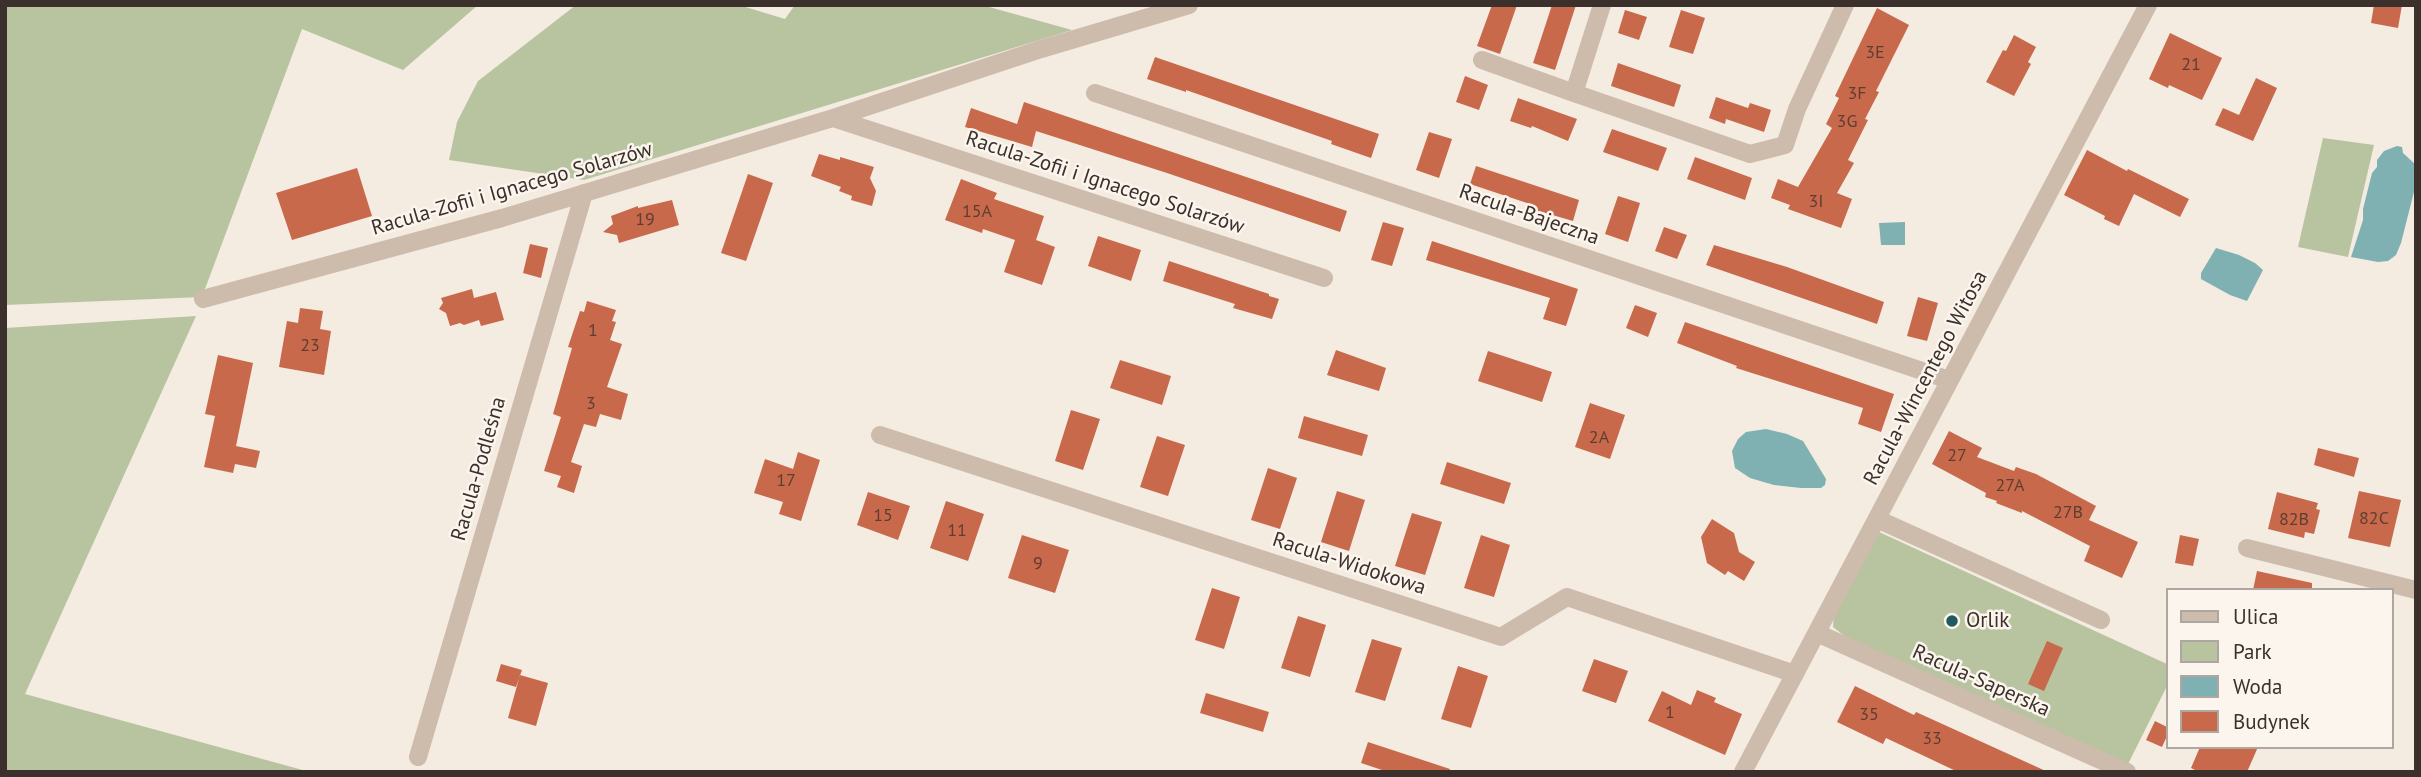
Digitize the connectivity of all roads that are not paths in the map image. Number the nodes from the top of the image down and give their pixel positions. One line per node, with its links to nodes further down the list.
1 (1189, 5): 8 (street, Racula-Zofii i Ignacego Solarzów)
2 (1602, 5): 7 (street)
3 (1844, 5): 7 (street)
4 (2148, 5): 12 (street, Racula-Wincentego Witosa)
5 (1482, 60): 7 (street)
6 (1095, 93): 12 (street, Racula-Bajeczna)
7 (1574, 93)
8 (833, 118): 9 (street, Racula-Zofii i Ignacego Solarzów); 10 (street, Racula-Zofii i Ignacego Solarzów)
9 (584, 194): 11 (street, Racula-Zofii i Ignacego Solarzów); 20 (street, Racula-Podleśna)
10 (1324, 278)
11 (203, 299)
12 (1949, 380): 14 (street, Racula-Wincentego Witosa)
13 (880, 435): 19 (street, Racula-Widokowa)
14 (1878, 519): 17 (street); 18 (street, Racula-Wincentego Witosa)
15 (2247, 548): 16 (street)
16 (2416, 590)
17 (2101, 620)
18 (1816, 633): 19 (street, Racula-Wincentego Witosa); 22 (street, Racula-Saperska)
19 (1795, 674): 21 (street, Racula-Wincentego Witosa)
20 (418, 757)
21 (1743, 772)
22 (2127, 772)

